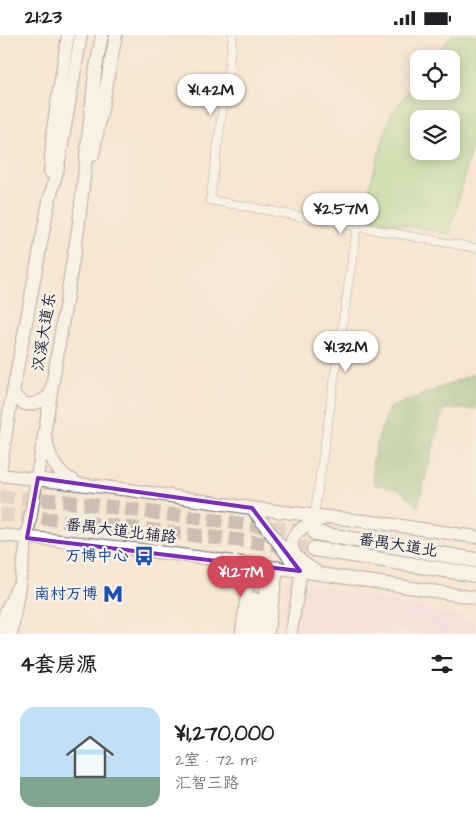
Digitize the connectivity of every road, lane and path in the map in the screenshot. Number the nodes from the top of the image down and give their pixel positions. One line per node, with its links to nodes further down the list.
1 (68, 35): 6 (main road)
2 (82, 35): 6 (main road, 汉溪大道东)
3 (102, 35): 7 (main road, 汉溪大道东)
4 (116, 35): 7 (main road)
5 (233, 35): 8 (street)
6 (49, 201): 10 (main road, 汉溪大道东)
7 (79, 223): 11 (main road, 汉溪大道东)
8 (357, 226): 9 (street); 19 (street)
9 (476, 248)
10 (14, 394): 11 (main road); 12 (main road, 汉溪大道东)
11 (50, 395): 14 (main road, 汉溪大道东)
12 (10, 407): 13 (main road); 15 (main road, 汉溪大道东)
13 (0, 428)
14 (45, 432): 16 (main road, 汉溪大道东); 17 (main road)
15 (0, 474): 16 (main road)
16 (38, 478): 17 (main road); 24 (main road, 汉溪大道东)
17 (82, 484): 18 (main road)
18 (252, 509): 19 (main road); 28 (main road)
19 (314, 516): 20 (main road)
20 (329, 517): 23 (main road); 29 (main road)
21 (315, 533): 26 (highway, 番禺大道北)
22 (0, 535): 24 (main road, 番禺大道北辅路)
23 (476, 537)
24 (27, 538): 27 (main road, 番禺大道北辅路); 31 (street, 汉溪大道东)
25 (314, 549): 30 (highway, 番禺大道北)
26 (476, 560)
27 (264, 565): 28 (main road, 番禺大道北辅路); 35 (street); 36 (street); 37 (street); 38 (street)
28 (300, 571): 29 (main road, 番禺大道北辅路); 39 (street)
29 (319, 574): 32 (main road, 番禺大道北辅路)
30 (476, 575)
31 (20, 581): 33 (street); 34 (street, 汉溪大道东)
32 (476, 598)
33 (1, 634)
34 (12, 634)
35 (241, 634)
36 (249, 634)
37 (260, 634)
38 (268, 634)
39 (291, 634)

